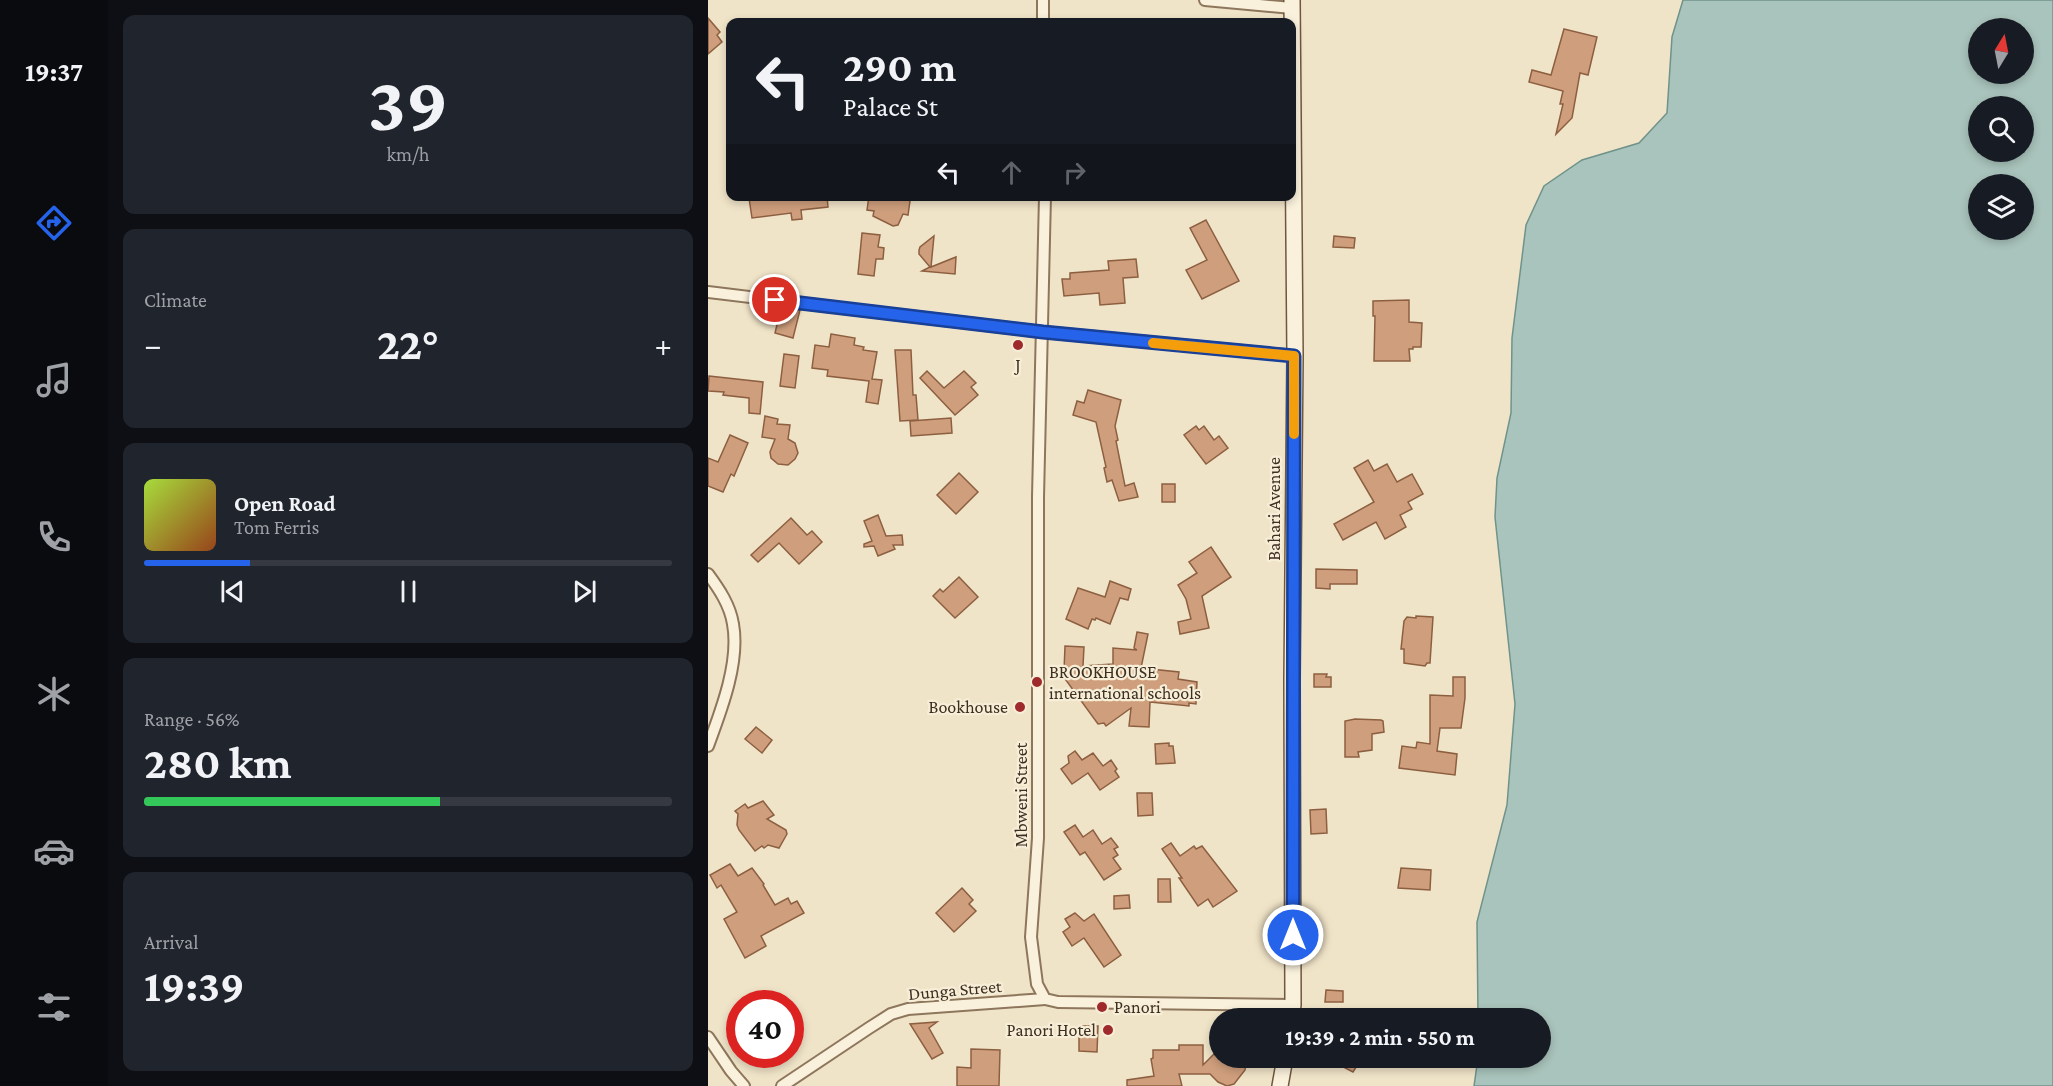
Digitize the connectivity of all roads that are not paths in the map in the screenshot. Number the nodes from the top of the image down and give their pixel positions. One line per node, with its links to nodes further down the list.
1 (1043, 0): 4 (street)
2 (1205, 0): 3 (street)
3 (1292, 4)
4 (1043, 18)
5 (1045, 201): 8 (street, Mbweni Street)
6 (1293, 201): 9 (street, Bahari Avenue)
7 (708, 292): 8 (street)
8 (1043, 332): 9 (street); 12 (street, Mbweni Street)
9 (1294, 356): 14 (street, Bahari Avenue)
10 (708, 574): 11 (street)
11 (708, 746)
12 (1045, 999): 13 (street); 18 (street, Dunga Street)
13 (1209, 1008)
14 (1292, 1008)
15 (708, 1037): 17 (street)
16 (1283, 1068): 19 (street)
17 (744, 1086)
18 (782, 1086)
19 (1280, 1086)

